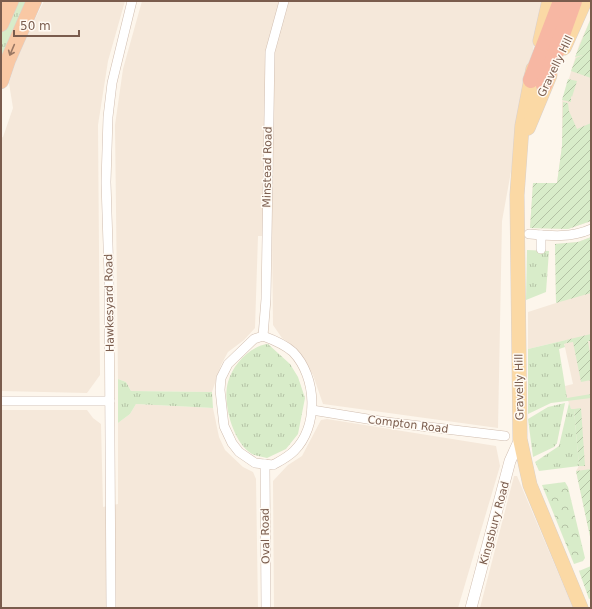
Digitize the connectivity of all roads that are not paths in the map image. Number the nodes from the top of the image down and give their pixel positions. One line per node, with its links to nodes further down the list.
1 (11, 1): 8 (highway)
2 (34, 1): 9 (highway, one-way to 9)
3 (132, 1): 17 (street, Hawkesyard Road)
4 (284, 1): 15 (street, Minstead Road)
5 (550, 1): 10 (main road, Gravelly Hill)
6 (560, 1): 10 (highway)
7 (583, 5): 10 (highway)
8 (1, 24)
9 (1, 81)
10 (538, 83): 20 (main road, Gravelly Hill)
11 (591, 230): 13 (street)
12 (529, 234): 13 (street)
13 (541, 236): 14 (street)
14 (540, 249)
15 (263, 336): 18 (street); 21 (street)
16 (1, 401): 17 (street)
17 (110, 401): 23 (street, Hawkesyard Road)
18 (312, 410): 19 (street, Compton Road); 21 (street)
19 (505, 436)
20 (520, 439): 25 (street, Kingsbury Road); 26 (main road, Gravelly Hill)
21 (265, 464): 24 (street, Oval Road)
22 (591, 604): 26 (street)
23 (111, 608)
24 (266, 608)
25 (471, 608)
26 (581, 608)

